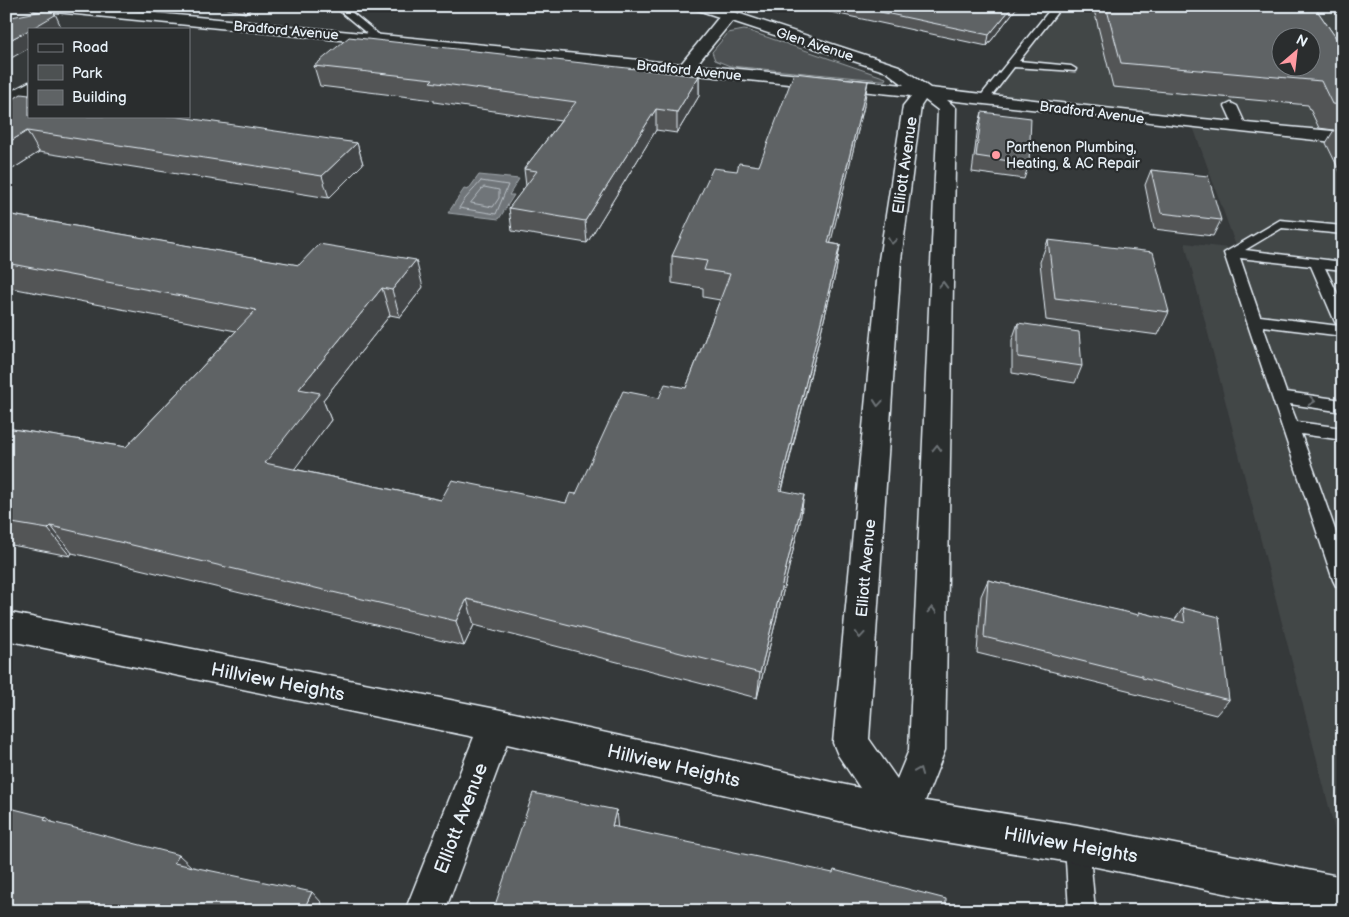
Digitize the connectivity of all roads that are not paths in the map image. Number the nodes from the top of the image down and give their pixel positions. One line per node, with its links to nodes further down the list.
1 (35, 6): 6 (street, Bradford Avenue)
2 (338, 6): 8 (lane)
3 (700, 6): 5 (street, Glen Avenue)
4 (1058, 6): 9 (lane)
5 (728, 16): 10 (street); 13 (street, Glen Avenue)
6 (136, 17): 7 (street); 8 (street, Bradford Avenue)
7 (120, 28)
8 (379, 39): 10 (street, Bradford Avenue)
9 (1012, 64): 11 (lane); 14 (lane)
10 (684, 70): 13 (street, Bradford Avenue)
11 (1071, 70)
12 (28, 88): 15 (street)
13 (923, 92): 14 (street, Bradford Avenue); 33 (street, Elliott Avenue, one-way to 13); 33 (street, Elliott Avenue, one-way to 33)
14 (983, 100): 17 (street, Bradford Avenue)
15 (6, 102)
16 (1232, 106): 17 (lane)
17 (1241, 128): 18 (street, Bradford Avenue)
18 (1343, 138)
19 (1343, 230): 20 (lane)
20 (1231, 254): 21 (lane); 23 (lane)
21 (1316, 263): 22 (lane); 24 (lane)
22 (1343, 266)
23 (1253, 320): 25 (lane); 26 (lane)
24 (1343, 322)
25 (1343, 331)
26 (1281, 397): 27 (lane, one-way to 27); 28 (lane)
27 (1343, 406)
28 (1290, 427): 29 (lane); 30 (lane)
29 (1343, 434)
30 (1343, 580)
31 (6, 626): 32 (street, Hillview Heights)
32 (496, 725): 33 (street, Hillview Heights); 36 (street, Elliott Avenue)
33 (900, 816): 34 (street, Hillview Heights)
34 (1077, 844): 35 (street, Hillview Heights); 37 (lane)
35 (1343, 897)
36 (425, 911)
37 (1082, 911)

